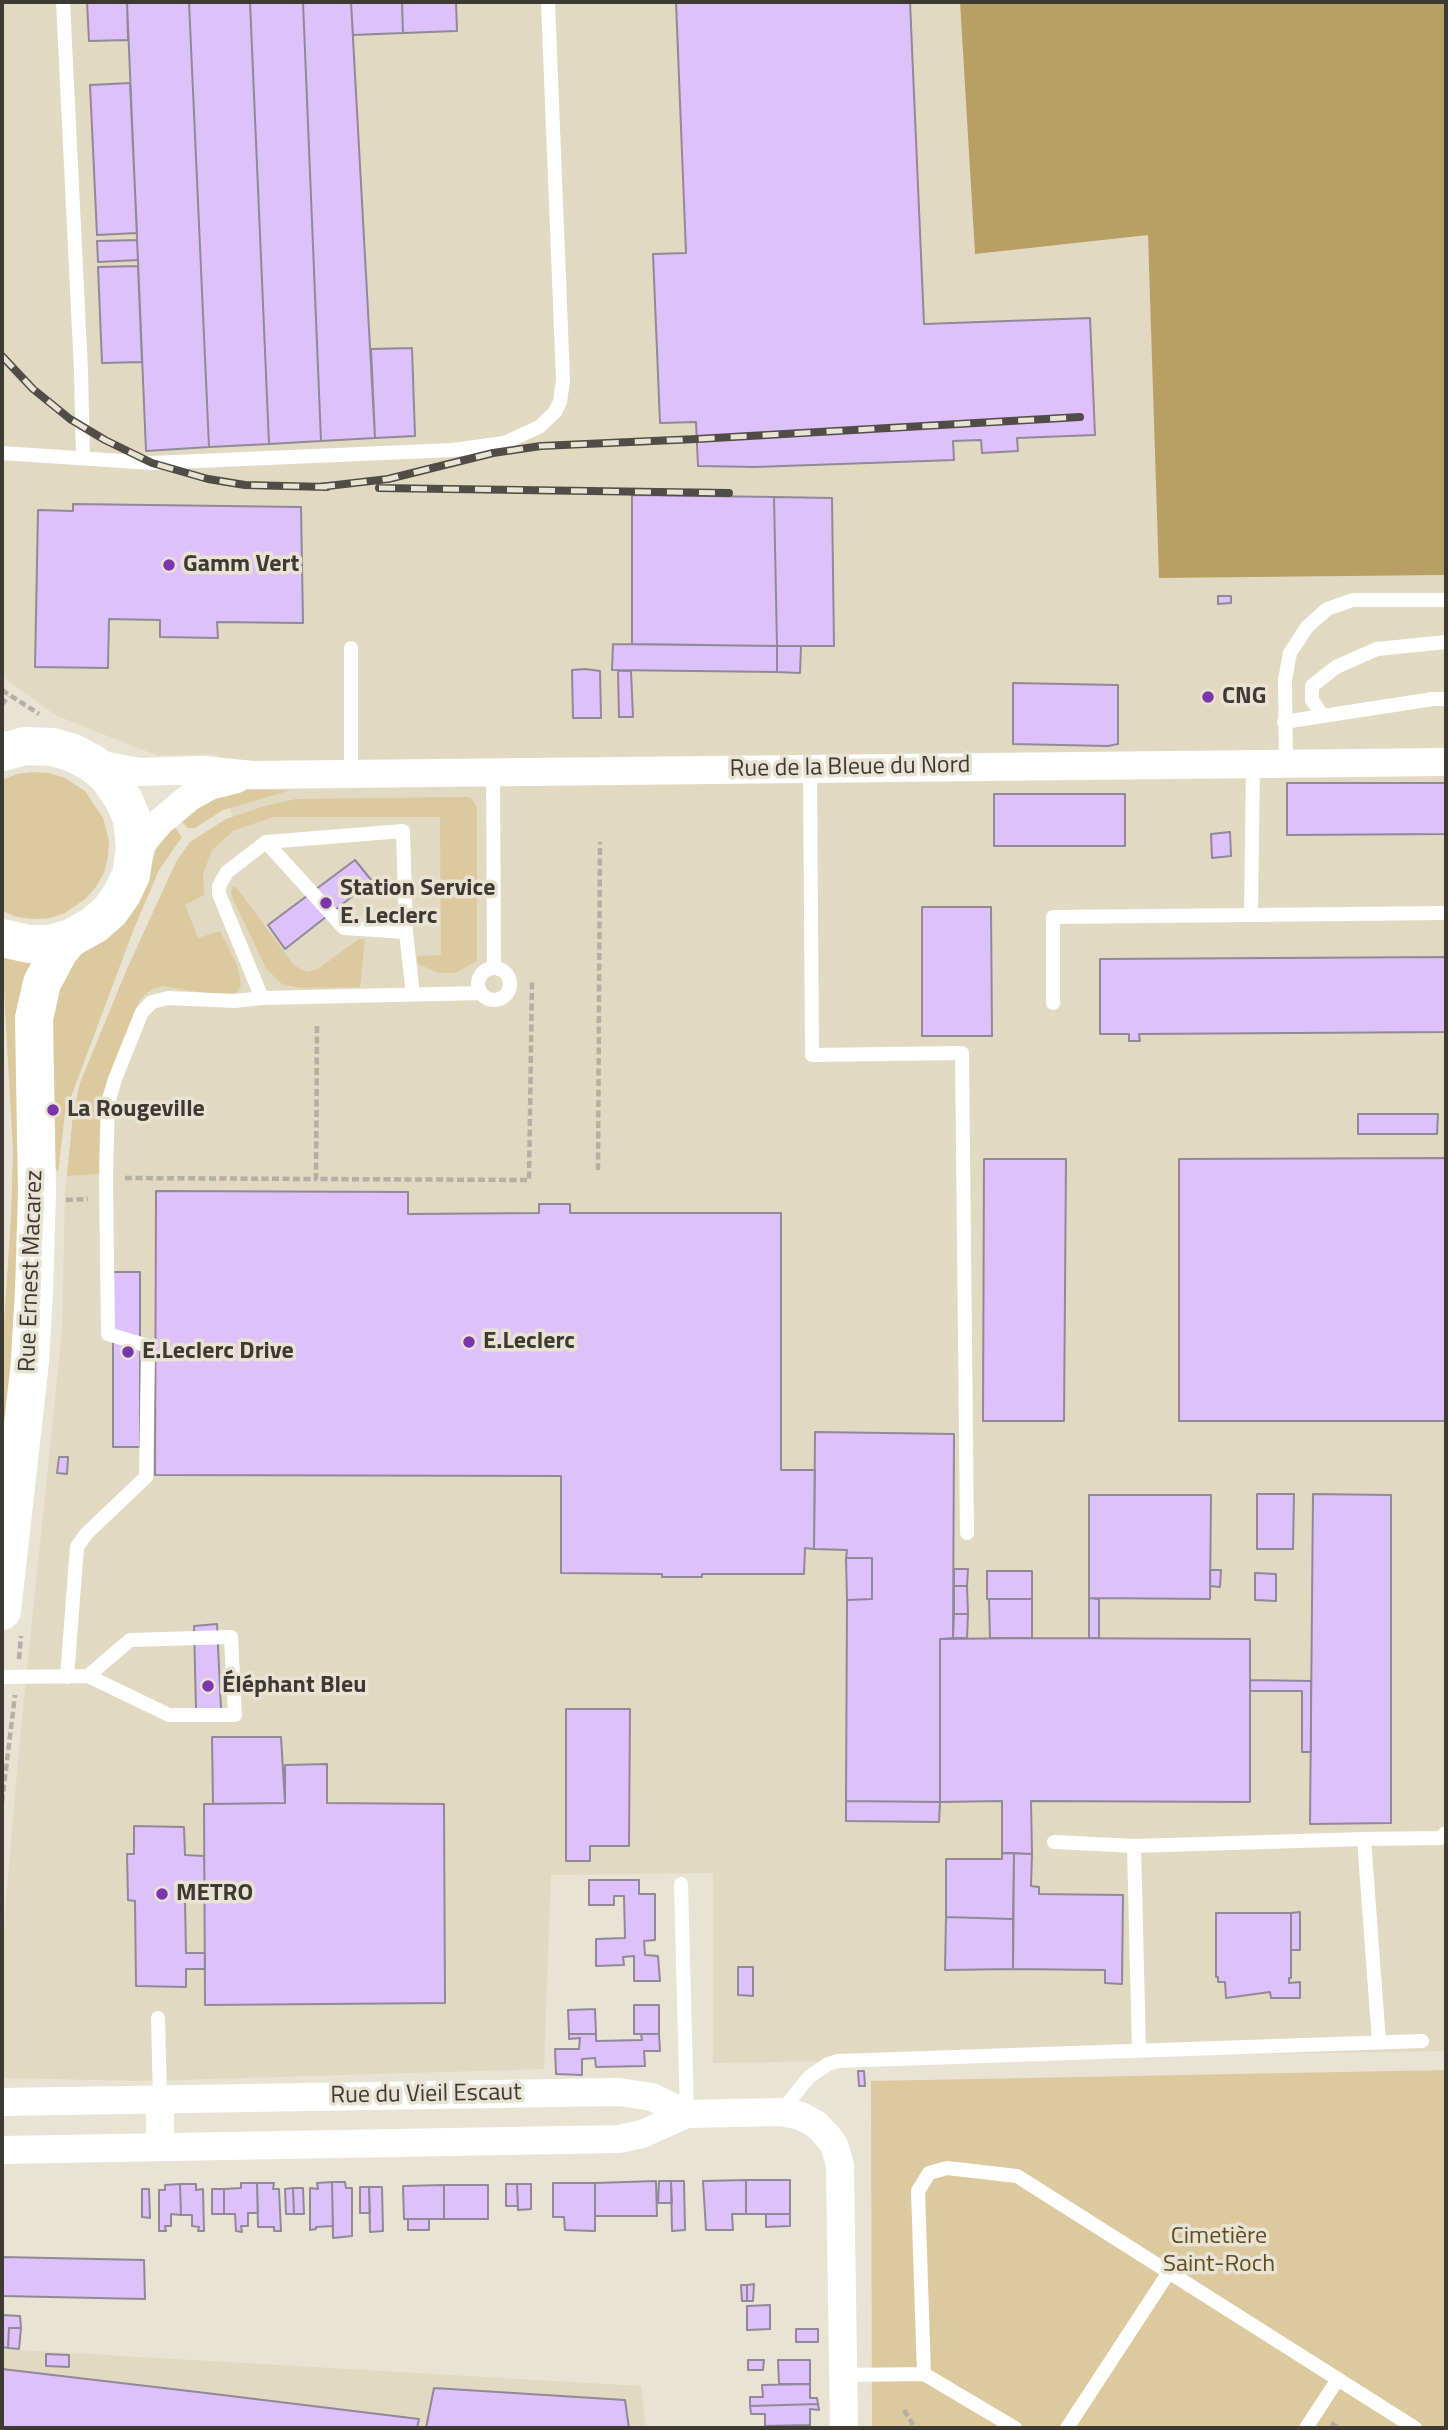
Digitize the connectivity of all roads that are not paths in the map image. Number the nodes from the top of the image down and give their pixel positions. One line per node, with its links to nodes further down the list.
1 (63, 2): 4 (lane)
2 (548, 2): 4 (lane)
3 (2, 453): 4 (lane)
4 (83, 458)
5 (1446, 600): 11 (lane)
6 (1446, 642): 10 (lane)
7 (351, 648): 21 (lane)
8 (1446, 699): 10 (lane)
9 (5, 711): 12 (main road, Rue Ernest Macarez)
10 (1322, 715): 11 (lane)
11 (1284, 722): 17 (lane)
12 (49, 733): 13 (main road, Rue Ernest Macarez); 15 (main road, Rue Ernest Macarez)
13 (2, 752)
14 (1446, 762): 17 (street, Rue de la Bleue du Nord)
15 (92, 763): 20 (street, Rue de la Bleue du Nord); 23 (main road, Rue Ernest Macarez)
16 (1253, 763): 17 (street, Rue de la Bleue du Nord); 18 (street, Rue de la Bleue du Nord); 25 (lane)
17 (1286, 763)
18 (810, 769): 19 (street, Rue de la Bleue du Nord); 34 (lane)
19 (493, 773): 21 (street, Rue de la Bleue du Nord); 29 (lane)
20 (253, 775): 21 (street, Rue de la Bleue du Nord); 23 (street, Rue de la Bleue du Nord)
21 (351, 775)
22 (266, 842): 26 (lane); 26 (lane); 32 (lane)
23 (135, 851): 28 (main road, Rue Ernest Macarez)
24 (1446, 913): 25 (lane)
25 (1251, 915): 33 (lane)
26 (406, 932): 31 (lane)
27 (2, 938): 28 (main road, Rue Ernest Macarez)
28 (69, 939): 35 (main road, Rue Ernest Macarez)
29 (494, 968): 30 (lane); 30 (lane)
30 (481, 993): 31 (lane)
31 (413, 995): 32 (lane)
32 (262, 998): 37 (lane)
33 (1053, 1003)
34 (967, 1533)
35 (2, 1611)
36 (88, 1676): 36 (lane); 37 (lane)
37 (67, 1677): 38 (lane)
38 (2, 1678)
39 (1446, 1833): 40 (lane)
40 (1364, 1839): 42 (lane); 46 (lane)
41 (1054, 1842): 42 (lane)
42 (1134, 1846): 47 (lane)
43 (681, 1884): 51 (lane)
44 (158, 2018): 48 (lane)
45 (1422, 2041): 46 (lane)
46 (1379, 2042): 47 (lane)
47 (1139, 2051): 50 (lane)
48 (160, 2099): 49 (street, Rue du Vieil Escaut); 51 (street, Rue du Vieil Escaut); 52 (street)
49 (2, 2102)
50 (781, 2112): 51 (street, Rue du Vieil Escaut); 56 (street, Rue du Vieil Escaut)
51 (687, 2114): 52 (street, Rue du Vieil Escaut)
52 (160, 2147): 53 (street, Rue du Vieil Escaut)
53 (2, 2150)
54 (1169, 2272): 55 (lane); 57 (lane); 60 (lane)
55 (924, 2374): 56 (lane); 59 (lane)
56 (844, 2375): 58 (street, Rue du Vieil Escaut)
57 (1338, 2379): 61 (lane); 62 (lane)
58 (844, 2428)
59 (1015, 2428)
60 (1067, 2428)
61 (1306, 2428)
62 (1415, 2428)

